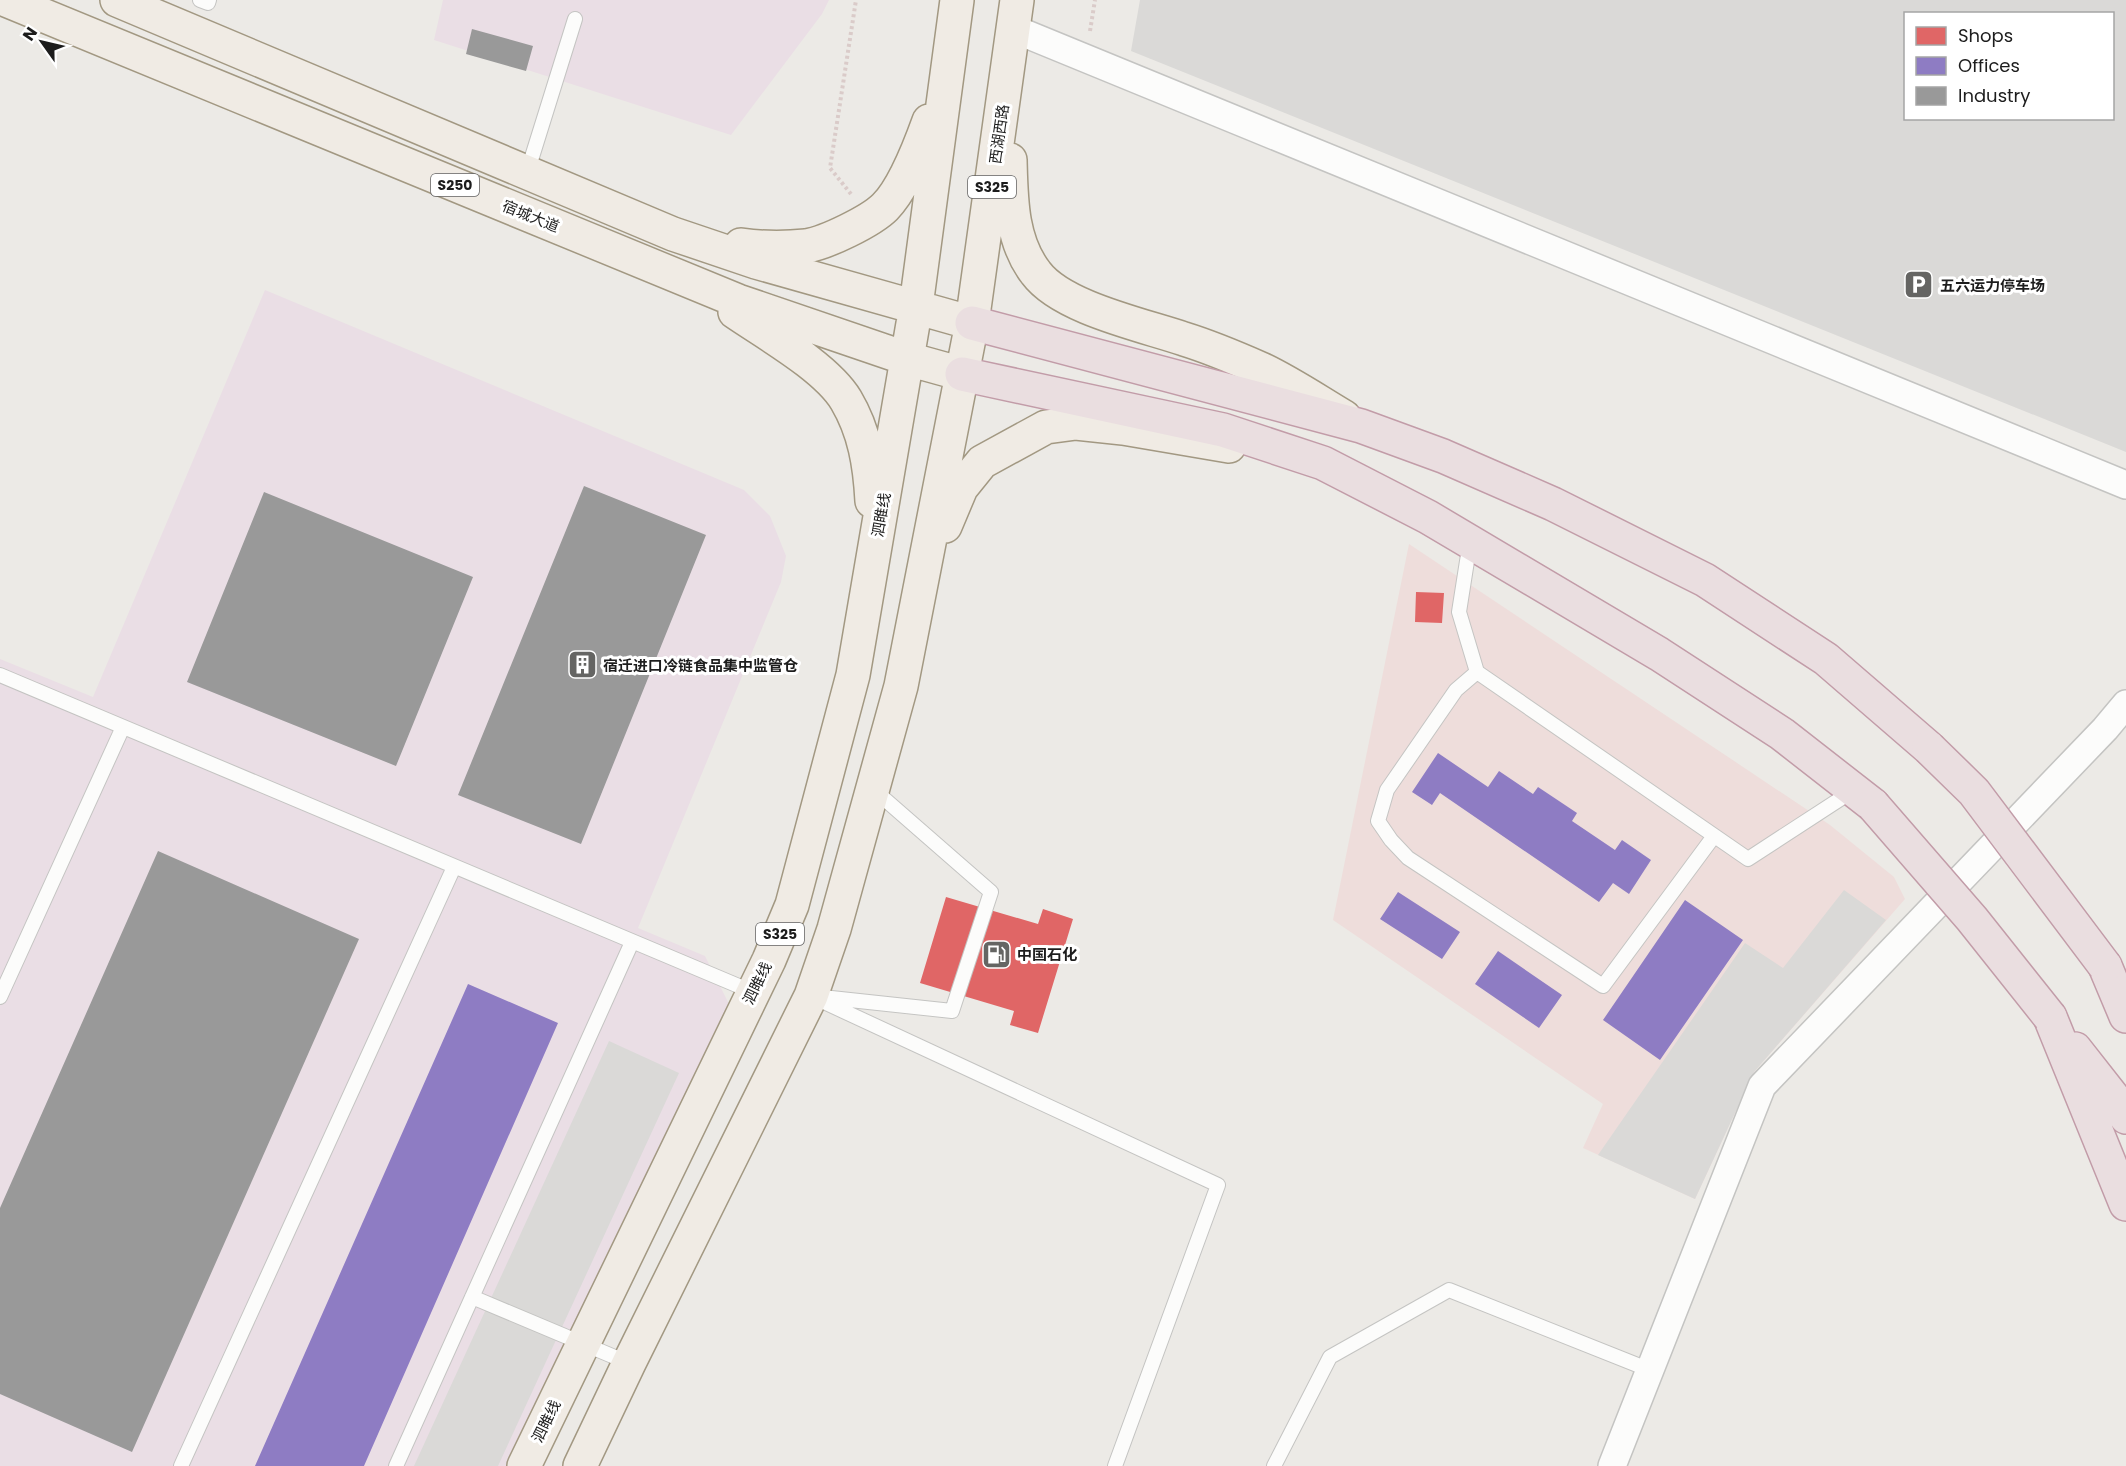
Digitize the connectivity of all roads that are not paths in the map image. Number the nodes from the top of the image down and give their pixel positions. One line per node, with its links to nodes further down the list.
1 (6, 0): 12 (main road, 宿城大道 / S250)
2 (117, 0): 10 (main road, S250)
3 (200, 0): 4 (lane)
4 (209, 0)
5 (957, 0): 8 (main road, S325)
6 (1015, 15): 9 (main road, 西湖西路 / S325); 19 (street)
7 (575, 19): 10 (lane)
8 (948, 65): 11 (main road); 13 (main road, S325)
9 (1008, 75): 14 (main road, 西湖西路 / S325); 17 (main road)
10 (527, 173): 11 (main road, S250)
11 (673, 234): 13 (main road, S250)
12 (658, 268): 15 (main road, 宿城大道 / S250); 21 (main road)
13 (916, 306): 14 (main road, S250); 15 (main road, S325)
14 (972, 323): 16 (main road, 西湖西路 / S325); 17 (highway)
15 (908, 359): 16 (main road, 宿城大道 / S250); 21 (main road, 泗睢线 / S325)
16 (962, 374): 18 (highway); 22 (main road, S325)
17 (1361, 426): 32 (highway, bridge)
18 (1323, 463): 20 (highway); 22 (main road)
19 (2126, 484)
20 (1470, 542): 23 (lane); 28 (highway)
21 (874, 557): 33 (main road, 泗睢线 / S325)
22 (920, 589): 27 (main road, S325)
23 (1477, 672): 29 (lane); 29 (lane)
24 (0, 675): 26 (lane)
25 (2126, 704): 44 (street)
26 (123, 727): 30 (lane); 35 (lane)
27 (873, 788): 34 (main road, S325); 34 (lane)
28 (1864, 798): 29 (lane); 38 (highway, bridge)
29 (1714, 836)
30 (454, 867): 31 (lane); 45 (lane)
31 (632, 942): 33 (lane); 41 (lane)
32 (2105, 966): 36 (highway); 37 (highway)
33 (753, 992): 42 (main road, 泗睢线 / S325)
34 (811, 996): 43 (main road, S325); 49 (lane)
35 (0, 997)
36 (2126, 1000)
37 (2126, 1016)
38 (2050, 1017): 39 (highway); 40 (highway)
39 (2126, 1117)
40 (2126, 1204)
41 (472, 1297): 42 (lane); 46 (lane)
42 (583, 1343): 43 (lane); 47 (main road, 泗睢线 / S325)
43 (629, 1363): 48 (main road, S325)
44 (1650, 1370): 50 (lane); 51 (street)
45 (181, 1466)
46 (396, 1466)
47 (524, 1466)
48 (580, 1466)
49 (1115, 1466)
50 (1274, 1466)
51 (1612, 1466)

